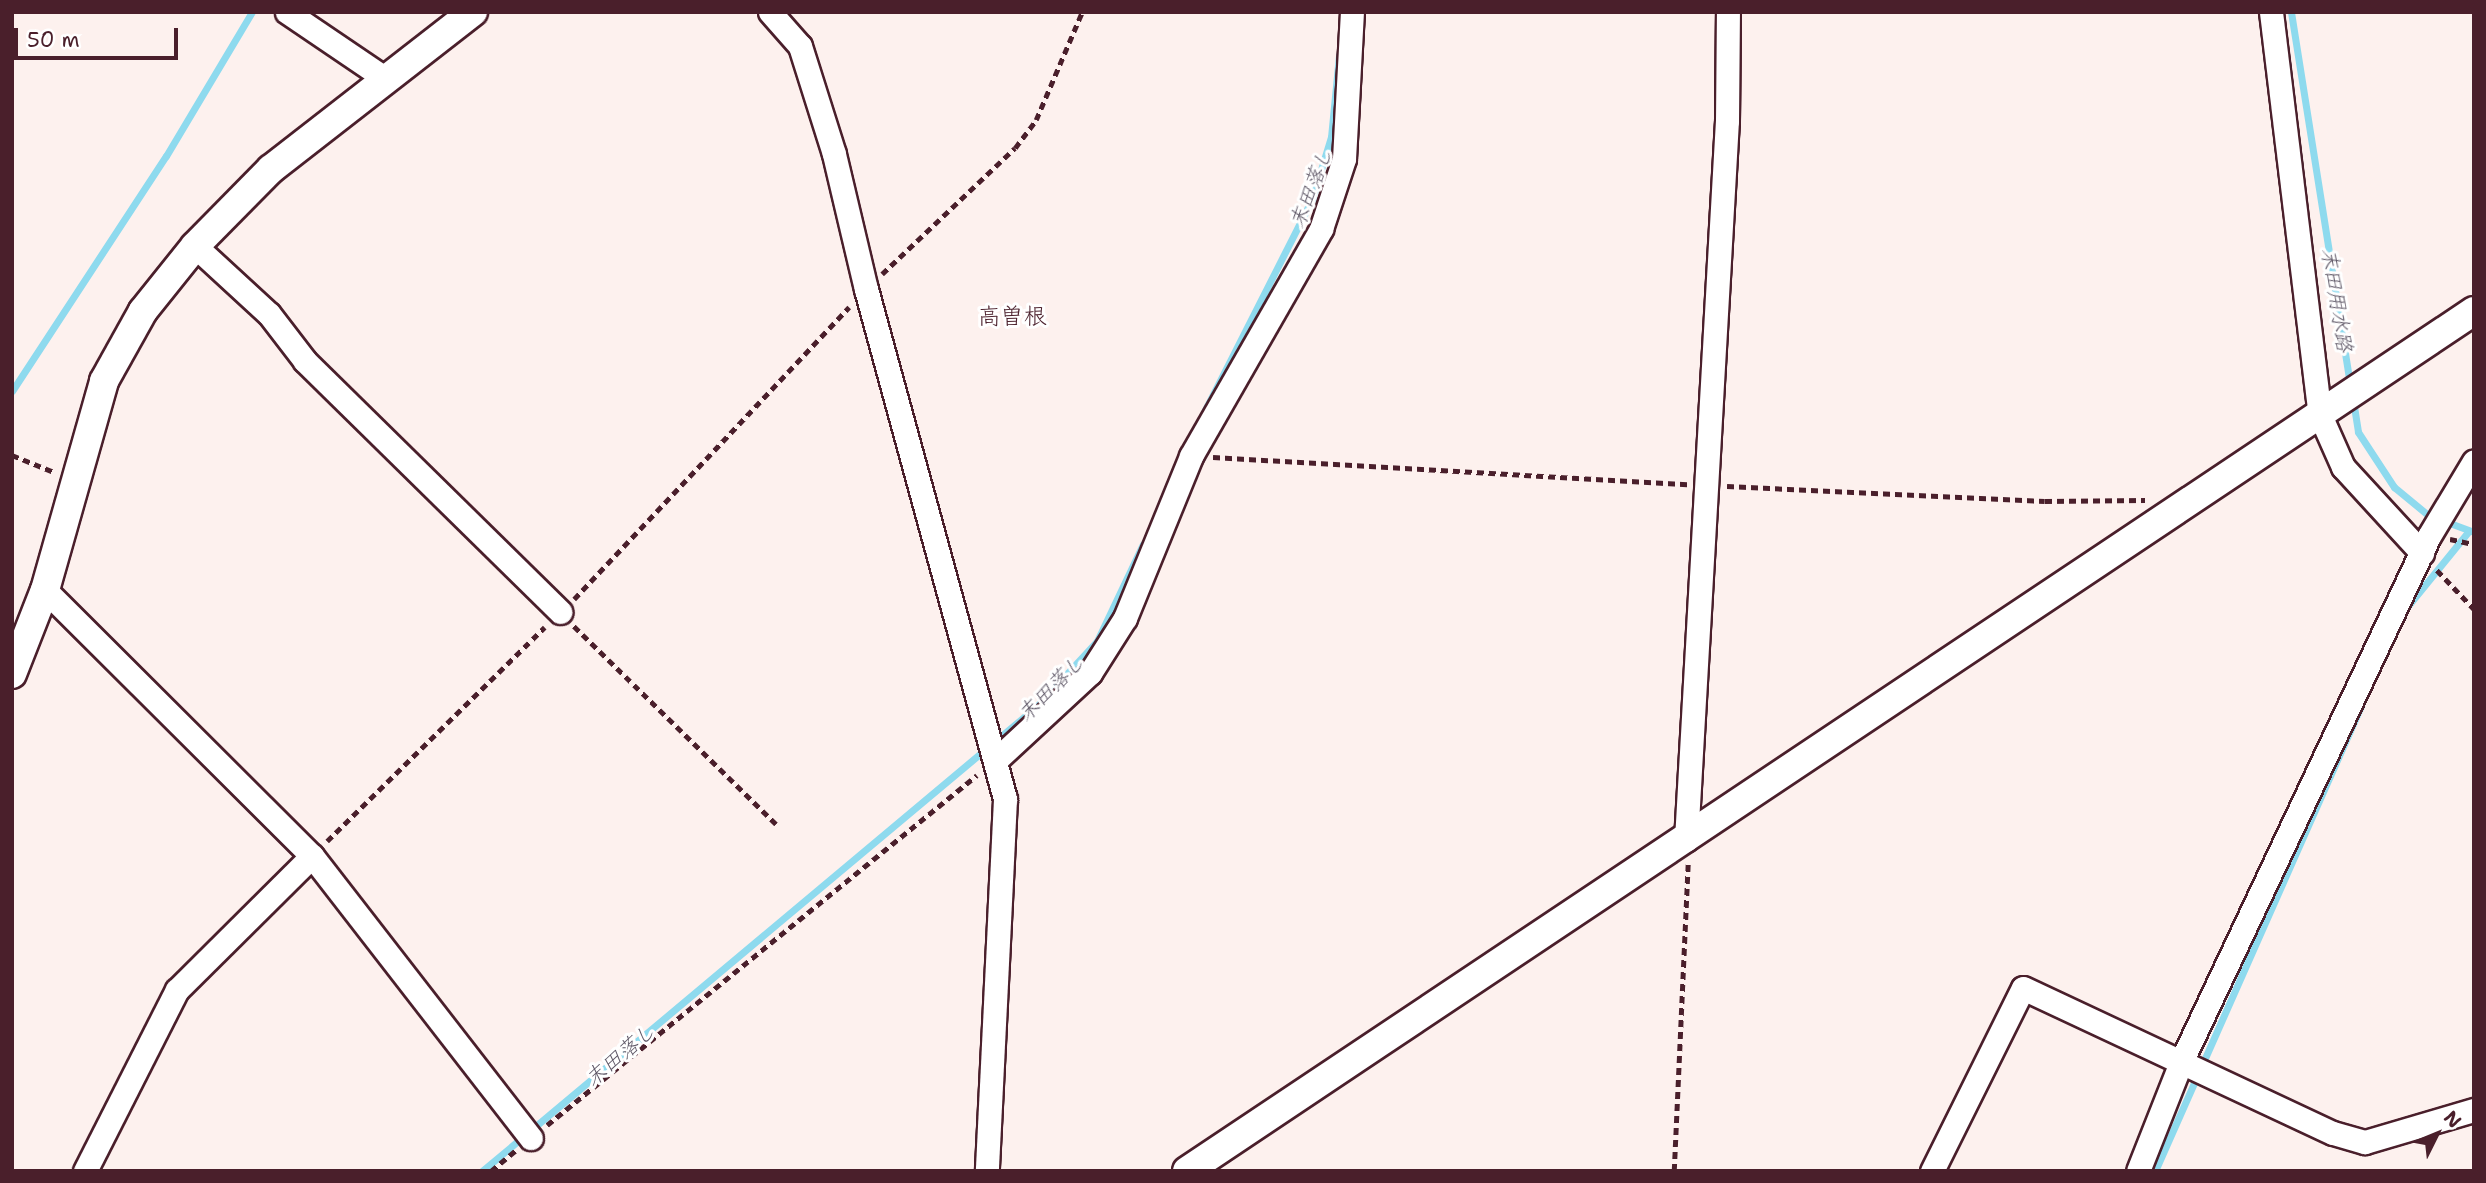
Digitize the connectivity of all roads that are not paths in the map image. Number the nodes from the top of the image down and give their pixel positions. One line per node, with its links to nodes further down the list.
1 (287, 12): 7 (street)
2 (473, 12): 7 (street)
3 (770, 12): 16 (street)
4 (1352, 12): 16 (street)
5 (1728, 12): 17 (street)
6 (2271, 12): 10 (street)
7 (386, 79): 8 (street)
8 (195, 246): 13 (street); 14 (street)
9 (2474, 311): 10 (street)
10 (2320, 415): 12 (street); 17 (street)
11 (2474, 461): 12 (street)
12 (2423, 553): 19 (street)
13 (45, 590): 15 (street); 18 (street)
14 (560, 612)
15 (12, 674)
16 (997, 759): 23 (street)
17 (1686, 840): 24 (street)
18 (312, 856): 21 (street); 22 (street)
19 (2195, 1066): 20 (street); 25 (street); 26 (street)
20 (2474, 1110)
21 (531, 1138)
22 (85, 1171)
23 (987, 1171)
24 (1187, 1171)
25 (1932, 1171)
26 (2138, 1171)

